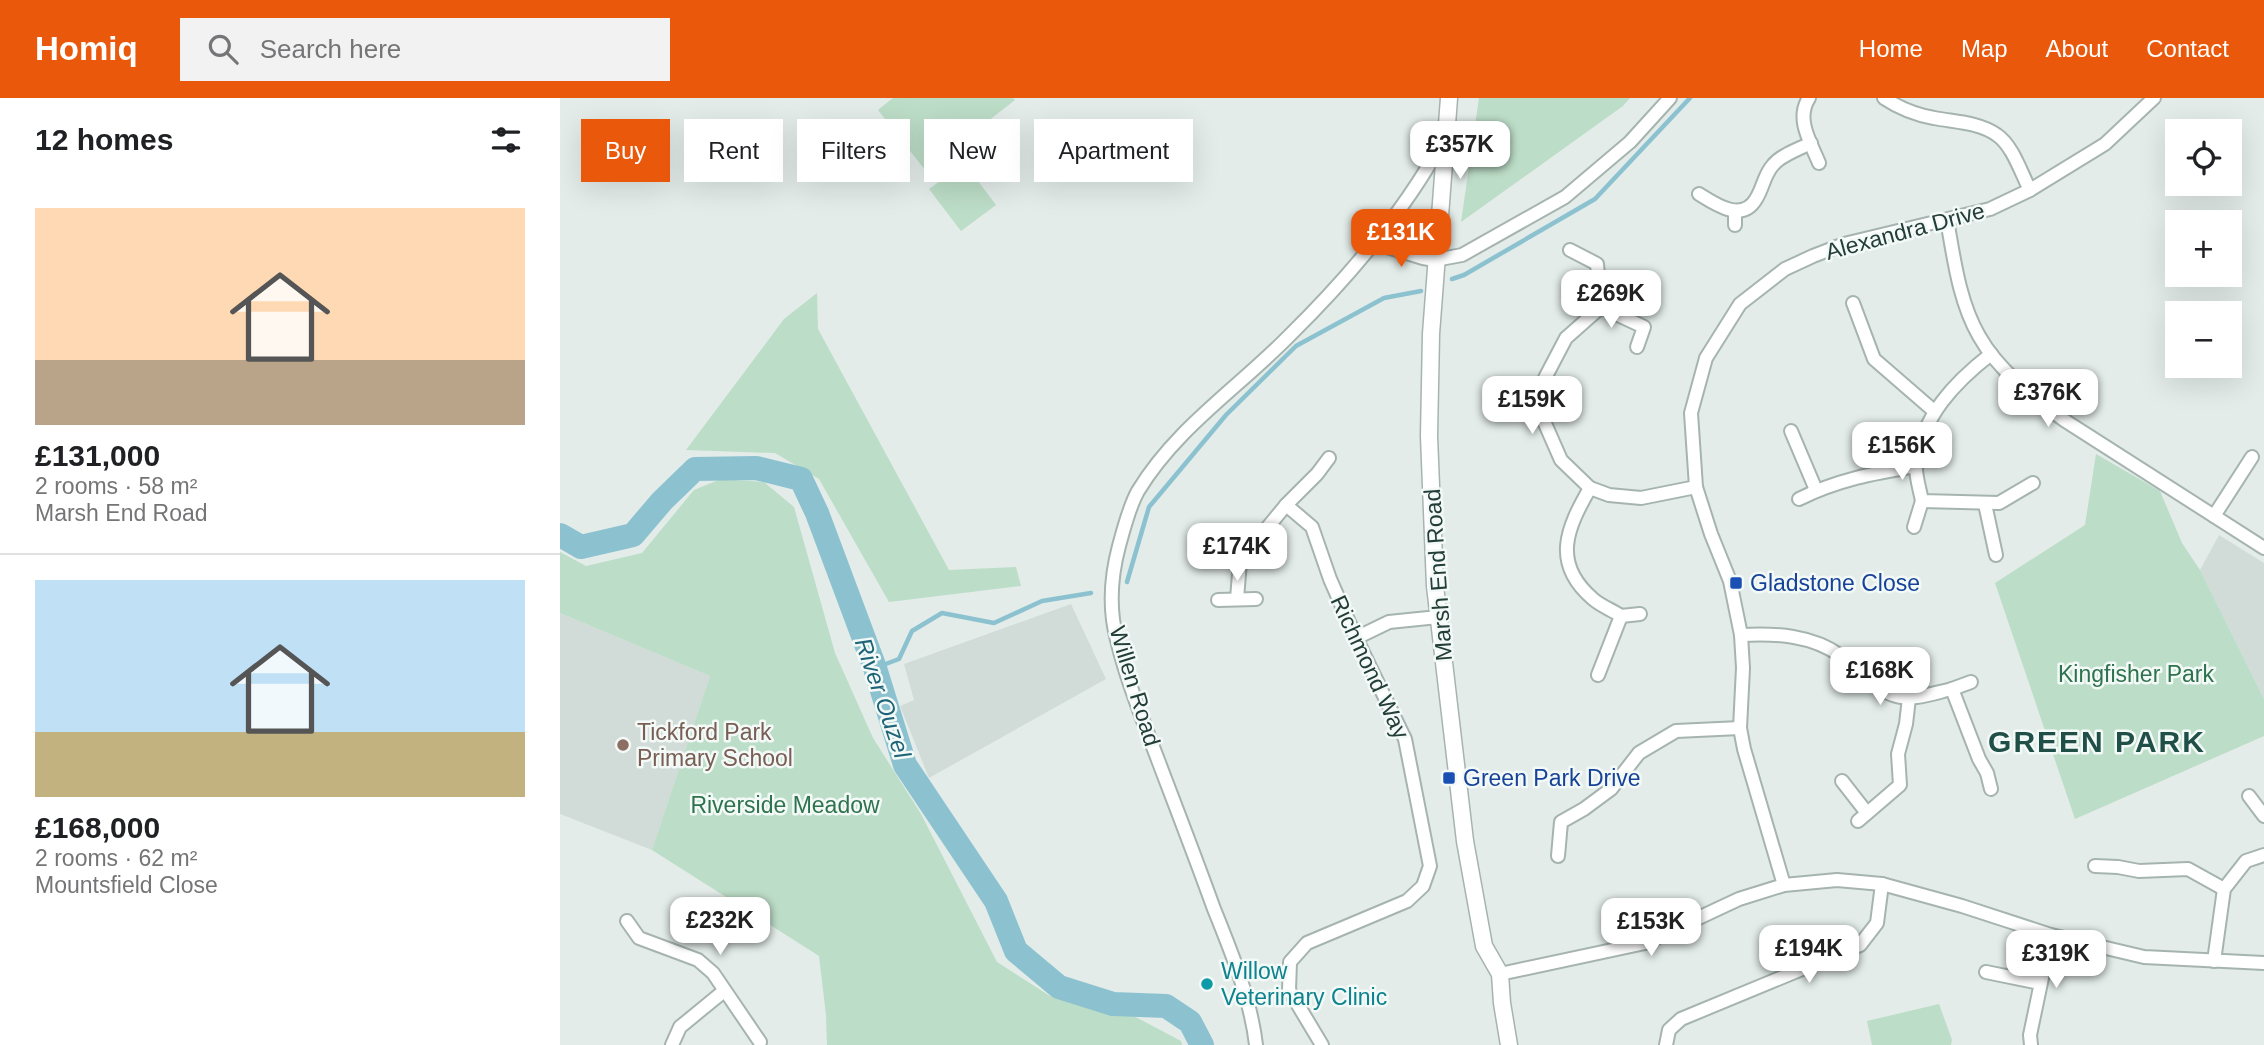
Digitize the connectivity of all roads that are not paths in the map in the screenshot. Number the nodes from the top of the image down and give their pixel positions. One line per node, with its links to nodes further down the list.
1 (1449, 98): 7 (street, Marsh End Road)
2 (1670, 98): 17 (street)
3 (1809, 98): 8 (street)
4 (1884, 98): 6 (street)
5 (2154, 98): 10 (street, Alexandra Drive)
6 (1911, 104): 10 (street)
7 (1445, 137): 15 (street, Willen Road); 17 (street, Marsh End Road)
8 (1811, 143): 9 (street); 12 (street)
9 (1819, 163)
10 (2030, 190): 13 (street, Alexandra Drive)
11 (1699, 194): 12 (street)
12 (1735, 211): 14 (street)
13 (1947, 220): 21 (street); 28 (street, Alexandra Drive)
14 (1735, 225)
15 (1374, 243): 17 (street); 72 (street, Willen Road)
16 (1570, 250): 19 (street)
17 (1435, 260): 44 (street, Marsh End Road)
18 (1853, 303): 22 (street)
19 (1601, 307): 20 (street); 29 (street)
20 (1637, 347)
21 (1991, 354): 22 (street); 35 (street)
22 (1934, 411): 26 (street)
23 (1791, 431): 30 (street)
24 (2252, 457): 35 (street)
25 (1329, 458): 34 (street)
26 (1916, 466): 30 (street); 32 (street)
27 (2033, 483): 33 (street)
28 (1696, 487): 29 (street); 45 (street, Alexandra Drive)
29 (1590, 488): 43 (street)
30 (1816, 490): 31 (street)
31 (1799, 499)
32 (1922, 501): 33 (street); 36 (street)
33 (1985, 504): 38 (street)
34 (1286, 505): 39 (street); 46 (street, Richmond Way)
35 (2214, 516): 37 (street)
36 (1914, 527)
37 (2264, 548)
38 (1996, 555)
39 (1237, 599): 40 (street); 41 (street)
40 (1256, 599)
41 (1218, 600)
42 (1640, 614): 43 (street)
43 (1621, 615): 47 (street)
44 (1438, 617): 46 (street); 67 (street, Marsh End Road)
45 (1741, 635): 50 (street); 51 (street, Alexandra Drive)
46 (1356, 638): 73 (street, Richmond Way)
47 (1598, 675)
48 (1971, 682): 49 (street)
49 (1952, 689): 50 (street); 53 (street)
50 (1909, 698): 52 (street)
51 (1740, 728): 57 (street); 60 (street, Alexandra Drive)
52 (1842, 781)
53 (1991, 789)
54 (2249, 796): 55 (street)
55 (2264, 816)
56 (2264, 855): 61 (street)
57 (1558, 856)
58 (2095, 866): 61 (street)
59 (1882, 884): 60 (street); 63 (street); 75 (street)
60 (1784, 885): 67 (street)
61 (2224, 889): 64 (street)
62 (627, 921): 69 (street)
63 (2051, 935): 64 (street); 68 (street)
64 (2214, 961): 65 (street)
65 (2264, 963)
66 (1986, 972): 68 (street)
67 (1500, 974): 74 (street, Marsh End Road)
68 (2040, 983): 76 (street)
69 (724, 991): 70 (street); 71 (street)
70 (760, 1042)
71 (672, 1045)
72 (1256, 1045)
73 (1322, 1045)
74 (1509, 1045)
75 (1666, 1045)
76 (2031, 1045)

